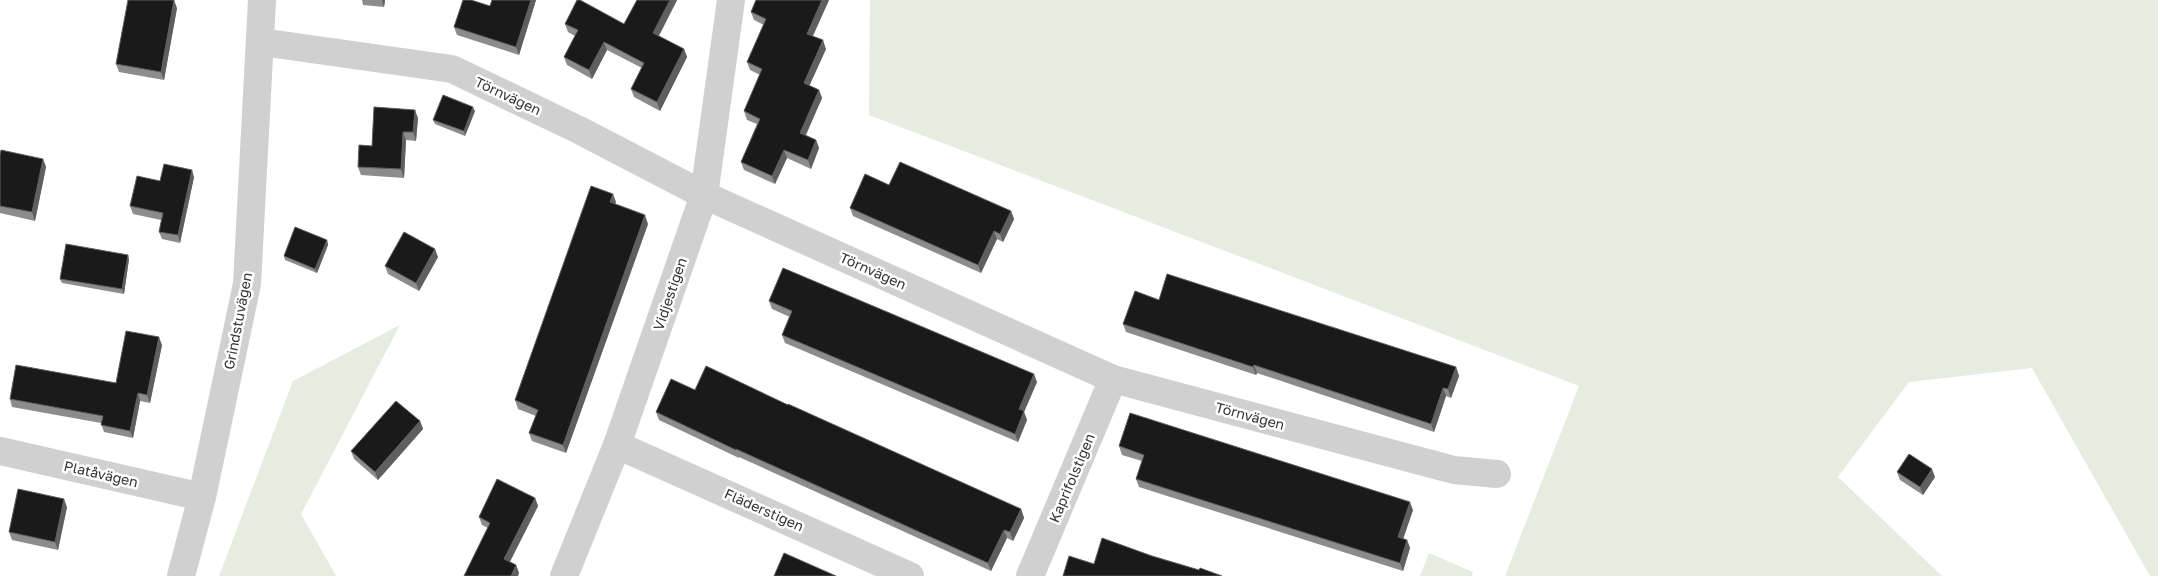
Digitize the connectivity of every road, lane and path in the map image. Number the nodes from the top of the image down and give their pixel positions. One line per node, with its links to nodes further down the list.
1 (262, 0): 3 (street, Grindstuvägen)
2 (731, 0): 4 (street, Vidjestigen)
3 (261, 42): 4 (street, Törnvägen); 9 (street, Grindstuvägen)
4 (704, 195): 5 (street, Törnvägen); 6 (street, Vidjestigen)
5 (1113, 379): 8 (street, Törnvägen); 13 (street, Kaprifolstigen)
6 (617, 445): 11 (street, Vidjestigen); 12 (street, Fläderstigen)
7 (0, 451): 9 (street, Platåvägen)
8 (1497, 474)
9 (202, 497): 10 (street, Grindstuvägen)
10 (181, 576)
11 (564, 576)
12 (910, 576)
13 (1030, 576)

